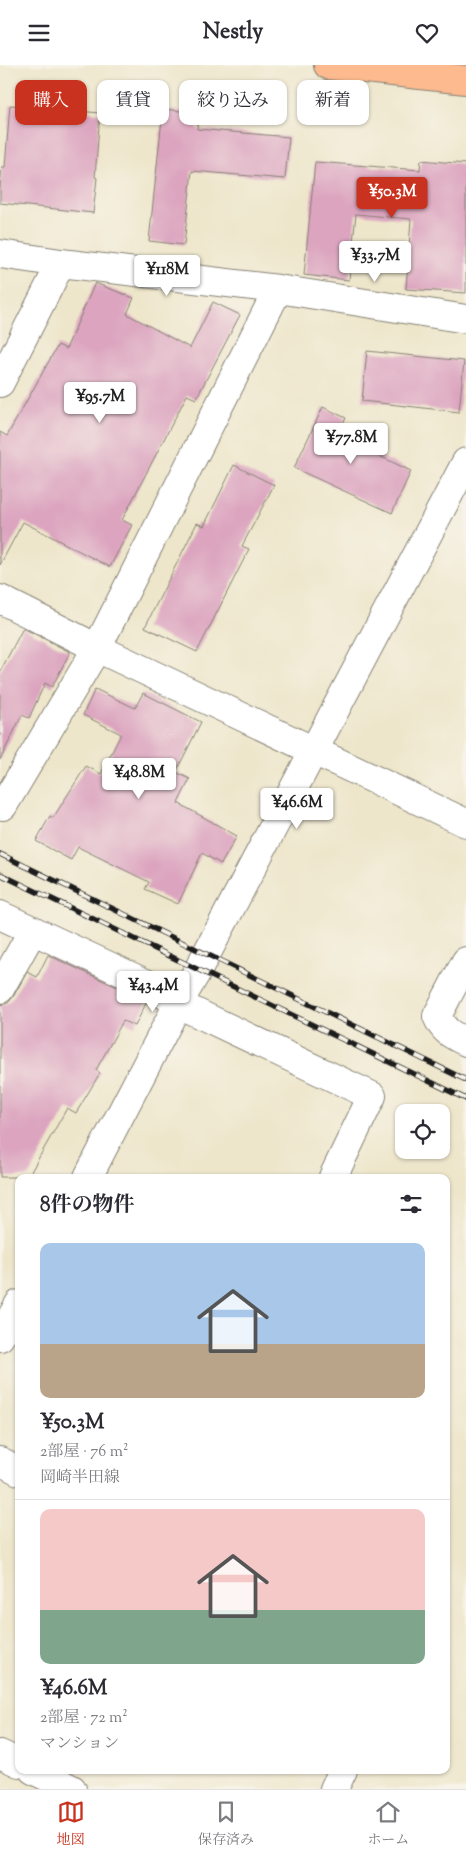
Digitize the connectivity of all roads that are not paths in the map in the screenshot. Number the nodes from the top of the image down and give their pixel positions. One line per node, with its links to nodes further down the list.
1 (328, 65): 2 (main road)
2 (466, 80)
3 (0, 254): 4 (street)
4 (61, 263): 5 (street); 7 (street)
5 (278, 289): 6 (street); 10 (street)
6 (466, 319)
7 (0, 383)
8 (466, 462): 11 (street)
9 (0, 599): 10 (street)
10 (97, 649): 11 (street); 12 (street)
11 (315, 751): 13 (street); 18 (street)
12 (0, 805)
13 (466, 823)
14 (0, 915): 15 (street)
15 (33, 929): 17 (street); 18 (street)
16 (466, 961): 19 (street)
17 (0, 989)
18 (178, 1004): 20 (street); 21 (street)
19 (466, 1042)
20 (90, 1174)
21 (334, 1174)
22 (15, 1311): 23 (street)
23 (0, 1337)
24 (0, 1461): 25 (street)
25 (15, 1469)
26 (0, 1754): 27 (street)
27 (15, 1761)
28 (340, 1774): 29 (street)
29 (334, 1789)

